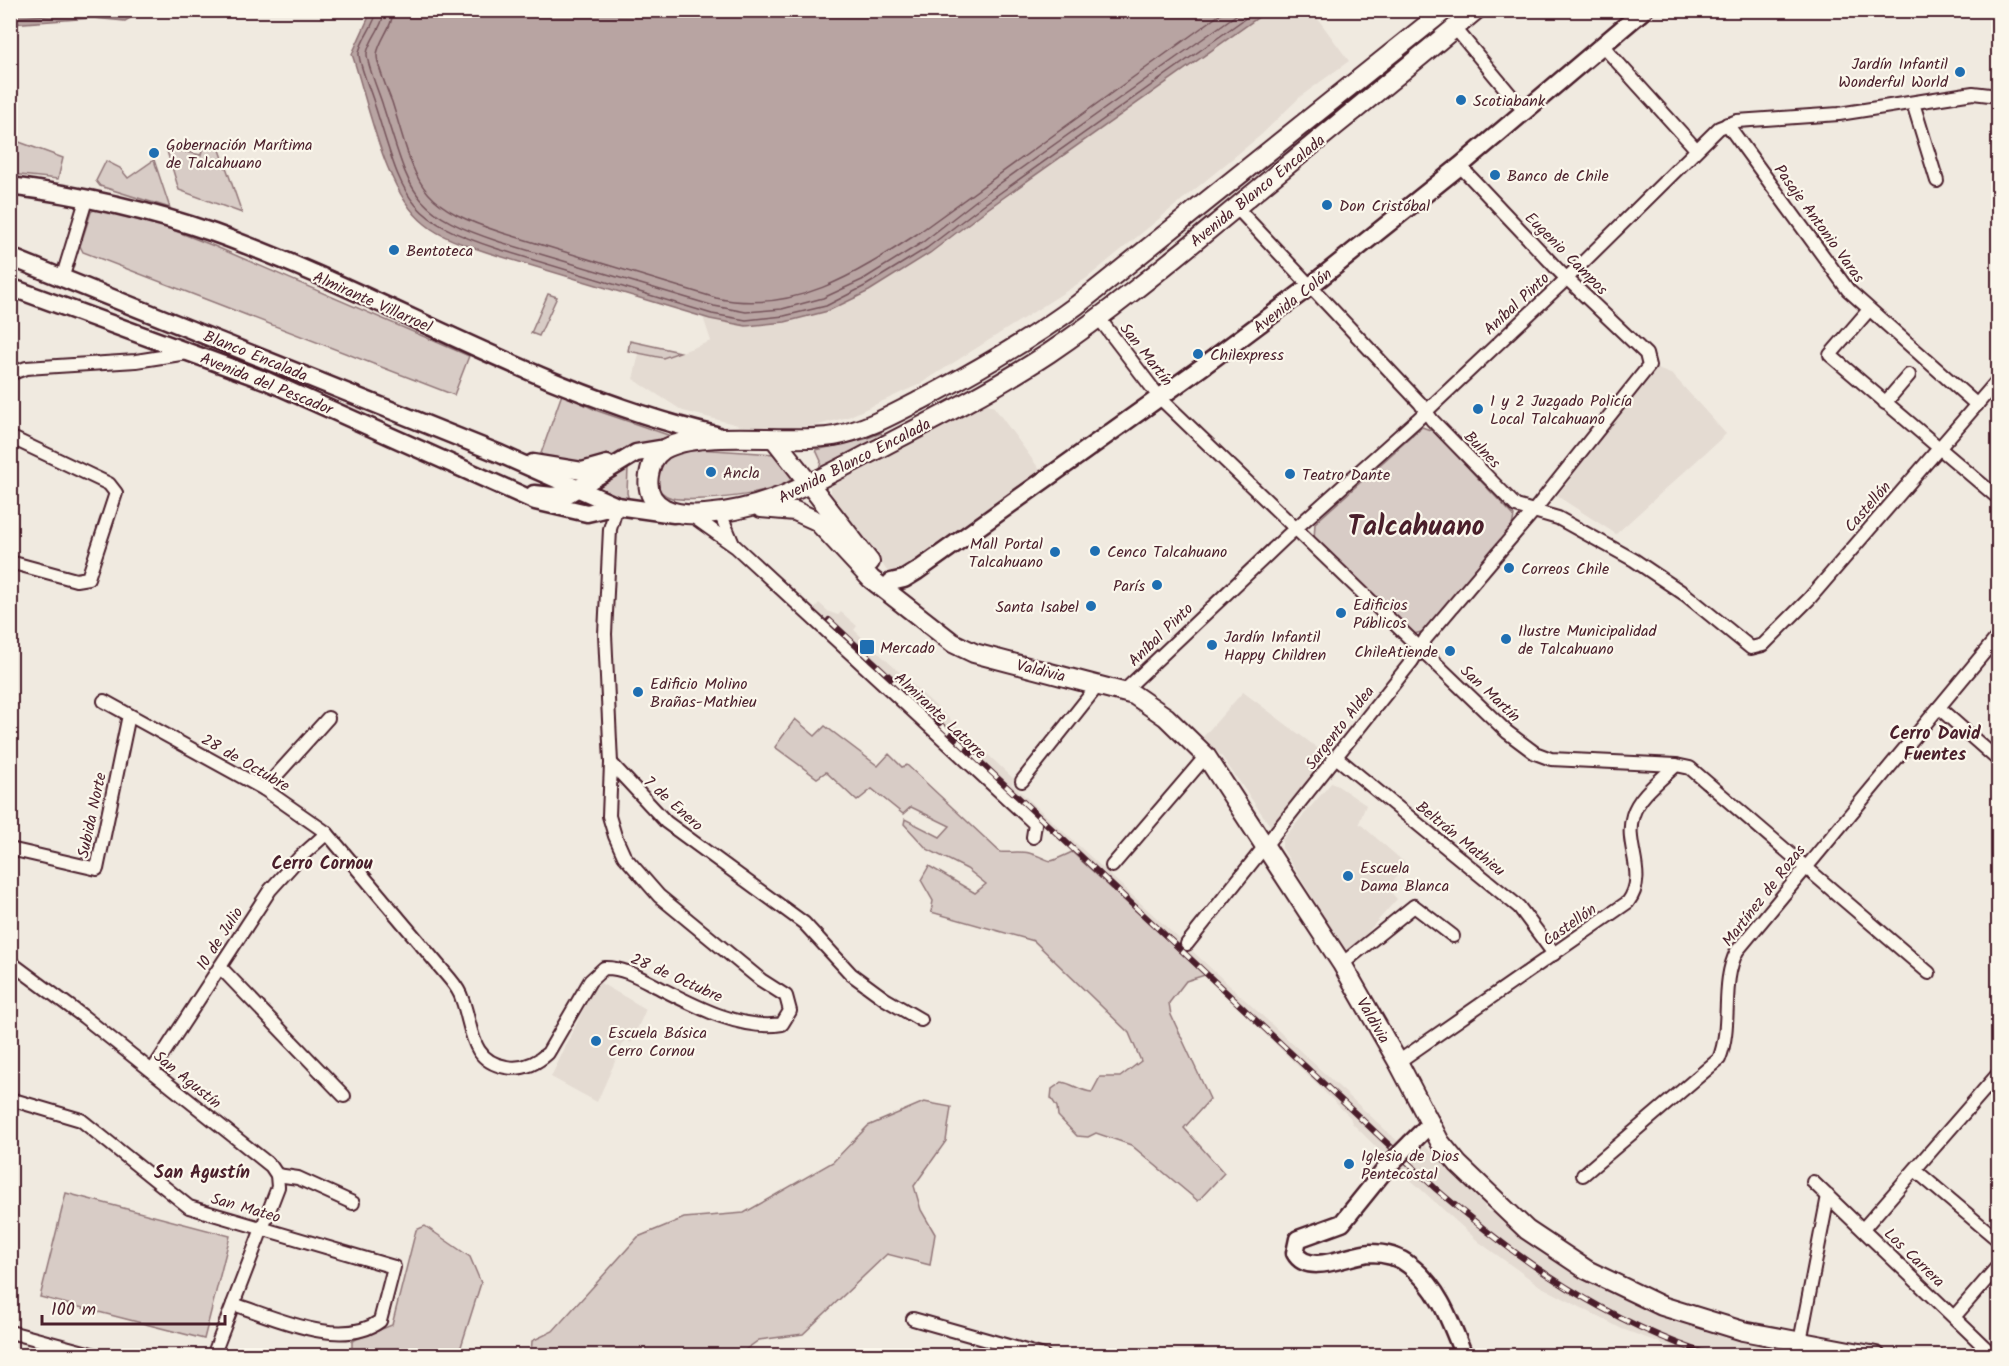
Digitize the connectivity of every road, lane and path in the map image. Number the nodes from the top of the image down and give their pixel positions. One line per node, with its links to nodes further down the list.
1 (1445, 10): 15 (main road, Avenida Blanco Encalada)
2 (1476, 10): 4 (main road, Avenida Blanco Encalada)
3 (1641, 11): 5 (main road, Avenida Colón)
4 (1456, 19): 8 (street); 16 (main road, Avenida Blanco Encalada)
5 (1602, 45): 8 (main road, Avenida Colón); 10 (street)
6 (1998, 96): 7 (street, Aníbal Pinto)
7 (1913, 103): 9 (street, Aníbal Pinto); 12 (street)
8 (1524, 111): 11 (main road, Avenida Colón)
9 (1727, 124): 10 (street, Aníbal Pinto); 23 (street, Pasaje Antonio Varas)
10 (1696, 149): 19 (street, Aníbal Pinto)
11 (1460, 166): 19 (street, Eugenio Campos); 21 (main road, Avenida Colón)
12 (1937, 181)
13 (10, 186): 14 (main road, Almirante Villarroel)
14 (87, 197): 18 (street); 35 (main road, Almirante Villarroel)
15 (1211, 197): 16 (main road); 22 (main road, Avenida Blanco Encalada)
16 (1236, 207): 21 (street, Bulnes); 24 (main road, Avenida Blanco Encalada)
17 (10, 257): 18 (main road, Blanco Encalada)
18 (62, 279): 40 (main road, Blanco Encalada)
19 (1567, 279): 26 (street, Eugenio Campos); 33 (street, Aníbal Pinto)
20 (10, 286): 25 (main road, Avenida del Pescador)
21 (1309, 287): 30 (main road, Avenida Colón); 33 (street, Bulnes)
22 (1097, 288): 24 (main road); 36 (main road, Avenida Blanco Encalada)
23 (1868, 311): 31 (street); 32 (street, Pasaje Antonio Varas)
24 (1098, 317): 30 (street, San Martín); 41 (main road, Avenida Blanco Encalada)
25 (192, 352): 27 (street); 43 (main road, Avenida del Pescador)
26 (1650, 362): 48 (street, Sargento Aldea)
27 (10, 374)
28 (1909, 375): 31 (street)
29 (1998, 380): 32 (street, Castellón)
30 (1160, 398): 50 (street, San Martín); 53 (main road, Avenida Colón)
31 (1885, 403): 38 (street)
32 (1977, 405): 38 (street, Castellón)
33 (1426, 411): 48 (street, Bulnes); 50 (street, Aníbal Pinto)
34 (10, 437): 52 (street)
35 (729, 438): 36 (main road, Avenida Blanco Encalada); 37 (main road, Avenida Blanco Encalada)
36 (775, 441): 41 (main road, Valdivia)
37 (666, 448): 39 (main road, Avenida Blanco Encalada); 49 (main road)
38 (1939, 448): 44 (street); 55 (street, Castellón)
39 (636, 453): 40 (main road); 42 (main road, Avenida Blanco Encalada)
40 (500, 454): 42 (main road)
41 (810, 484): 46 (main road, Avenida Blanco Encalada); 53 (main road, Valdivia)
42 (578, 489): 43 (main road); 45 (main road, Avenida Blanco Encalada)
43 (519, 492): 45 (main road, Avenida del Pescador)
44 (1998, 498)
45 (617, 506): 49 (main road, Avenida Blanco Encalada); 66 (street)
46 (752, 507): 47 (main road, Avenida Blanco Encalada); 53 (main road, Valdivia)
47 (720, 513): 49 (main road, Avenida Blanco Encalada); 51 (street, Almirante Latorre)
48 (1532, 513): 55 (street, Bulnes); 56 (street, Sargento Aldea)
49 (685, 515): 51 (street, Almirante Latorre)
50 (1296, 529): 56 (street, San Martín); 58 (street, Aníbal Pinto)
51 (736, 547): 71 (street, Almirante Latorre)
52 (10, 562)
53 (884, 583): 57 (main road, Valdivia)
54 (1998, 636): 60 (street, Martínez de Rozas)
55 (1755, 648)
56 (1419, 649): 64 (street, Sargento Aldea); 67 (street, San Martín)
57 (1099, 684): 58 (main road, Valdivia); 68 (street)
58 (1124, 691): 63 (main road, Valdivia)
59 (104, 701): 61 (street, 28 de Octubre)
60 (1939, 708): 65 (street); 75 (street, Martínez de Rozas)
61 (129, 715): 69 (street, 28 de Octubre); 73 (street, Subida Norte)
62 (328, 718): 69 (street)
63 (1206, 756): 72 (main road, Valdivia); 74 (street)
64 (1336, 757): 72 (street, Sargento Aldea); 78 (street, Beltrán Mathieu)
65 (1998, 760)
66 (611, 763): 70 (street, 28 de Octubre); 83 (street, 7 de Enero)
67 (1676, 765): 75 (street, San Martín); 78 (street, Castellón)
68 (1022, 781)
69 (264, 789): 70 (street, 28 de Octubre)
70 (327, 833): 81 (street, 10 de Julio)
71 (1033, 837)
72 (1266, 845): 77 (street, Sargento Aldea); 80 (main road, Valdivia)
73 (10, 849)
74 (1112, 866)
75 (1805, 866): 82 (street, San Martín); 92 (street, Martínez de Rozas)
76 (1453, 936): 80 (street)
77 (1187, 944)
78 (1554, 954): 84 (street, Castellón)
79 (10, 962): 85 (street, San Agustín)
80 (1342, 964): 84 (main road, Valdivia)
81 (220, 967): 85 (street, 10 de Julio); 87 (street)
82 (1929, 973)
83 (921, 1020)
84 (1398, 1062): 89 (main road, Valdivia)
85 (152, 1071): 91 (street, San Agustín)
86 (1998, 1074): 90 (street)
87 (344, 1096)
88 (10, 1099): 96 (street, San Mateo)
89 (1431, 1123): 104 (main road, Valdivia); 108 (main road, bridge)
90 (1915, 1170): 97 (street); 98 (street)
91 (277, 1174): 95 (street, San Agustín); 96 (street)
92 (1583, 1175)
93 (1813, 1182): 94 (street, Los Carrera)
94 (1828, 1196): 97 (street, Los Carrera); 104 (street)
95 (353, 1203)
96 (262, 1229): 100 (street); 100 (street, San Mateo)
97 (1863, 1230): 101 (street, Los Carrera)
98 (1998, 1240)
99 (1998, 1266): 101 (street)
100 (233, 1304): 106 (street)
101 (1954, 1317): 110 (street, Los Carrera)
102 (912, 1319): 107 (street)
103 (10, 1332): 105 (street)
104 (1800, 1342): 109 (main road, Valdivia)
105 (92, 1355)
106 (213, 1356)
107 (1044, 1356)
108 (1464, 1356)
109 (1876, 1356)
110 (1994, 1356)

